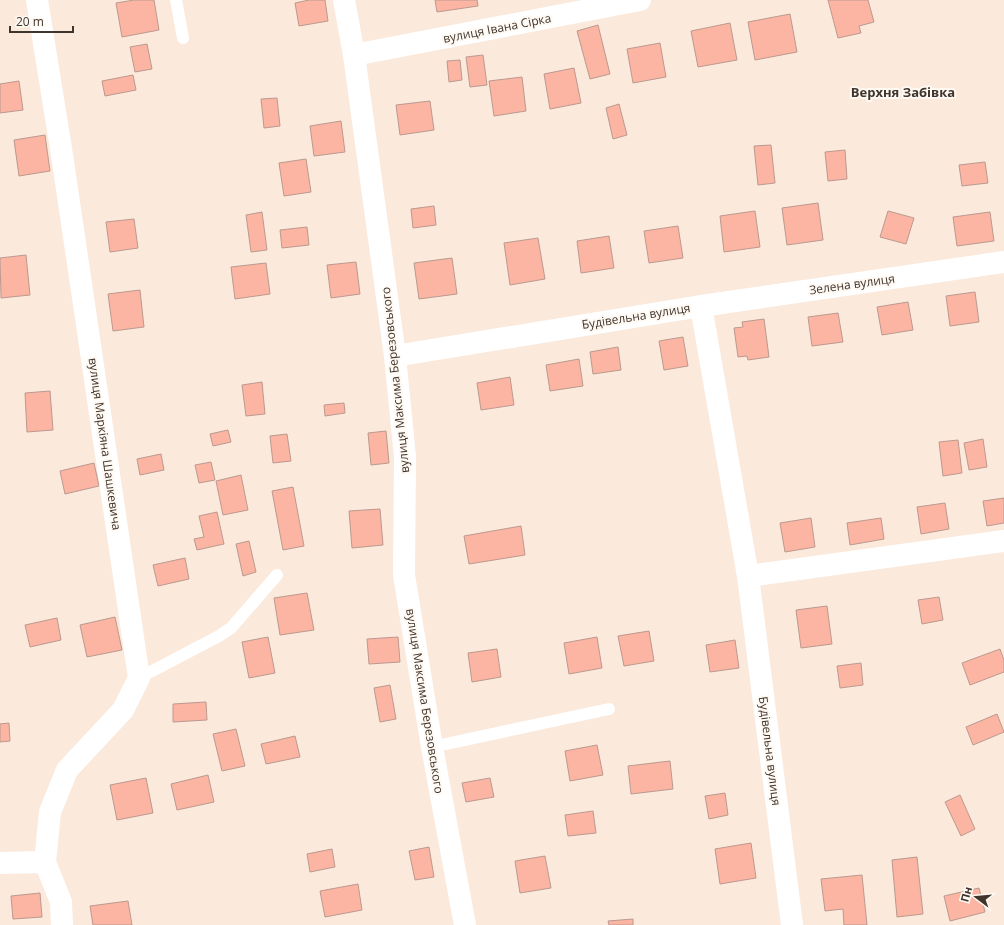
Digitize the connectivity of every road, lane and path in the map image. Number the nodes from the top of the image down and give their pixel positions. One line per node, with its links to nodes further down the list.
1 (37, 0): 13 (street, вулиця Маркіяна Шашкевича)
2 (176, 0): 5 (lane)
3 (344, 0): 6 (street, вулиця Максима Березовського)
4 (640, 0): 6 (street, вулиця Івана Сірка)
5 (183, 38)
6 (354, 55): 9 (street, вулиця Максима Березовського)
7 (1004, 262): 8 (street, Зелена вулиця)
8 (701, 306): 9 (street, Будівельна вулиця); 12 (street, Будівельна вулиця)
9 (395, 356): 15 (street, вулиця Максима Березовського)
10 (1004, 542): 12 (street)
11 (277, 575): 13 (lane)
12 (748, 576): 20 (street, Будівельна вулиця)
13 (139, 678): 16 (street)
14 (609, 709): 15 (lane)
15 (432, 747): 19 (street, вулиця Максима Березовського)
16 (45, 862): 17 (street); 18 (street)
17 (0, 863)
18 (62, 925)
19 (464, 925)
20 (792, 925)

